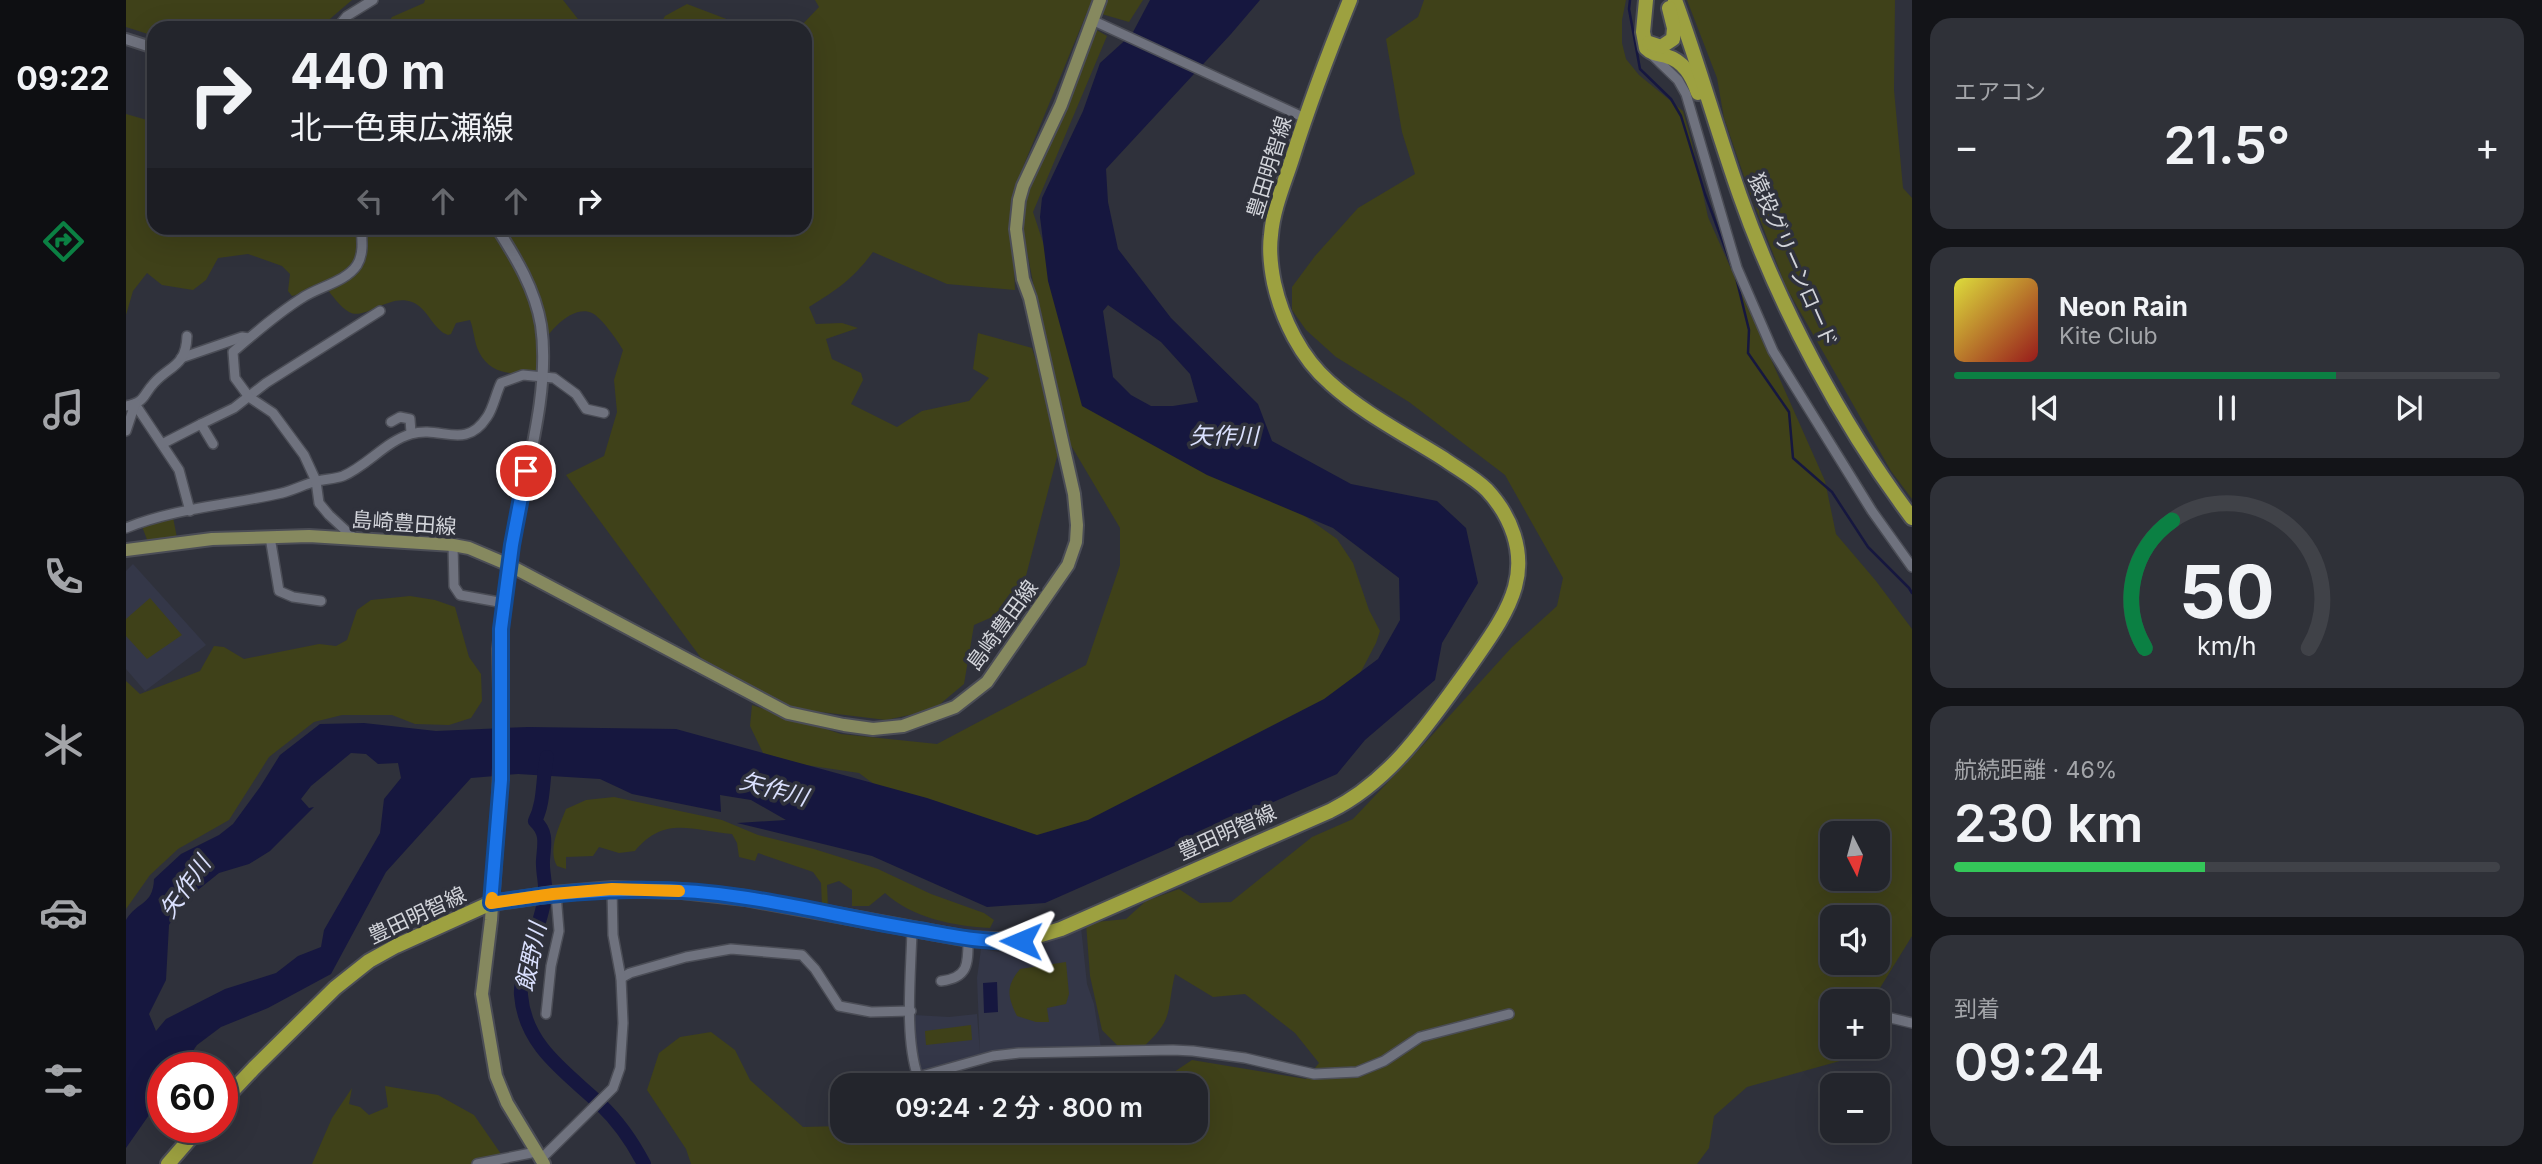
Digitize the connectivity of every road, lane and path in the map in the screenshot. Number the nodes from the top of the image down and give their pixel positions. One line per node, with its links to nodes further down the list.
1 (373, 0): 8 (street)
2 (1100, 0): 10 (main road, 島崎豊田線)
3 (1350, 0): 15 (main road, 豊田明智線)
4 (1646, 0): 11 (main road)
5 (1667, 0): 11 (main road)
6 (1675, 0): 9 (main road, 猿投グリーンロード)
7 (1680, 0): 9 (main road)
8 (343, 21)
9 (1682, 21): 16 (main road, 猿投グリーンロード)
10 (1098, 23): 15 (street); 41 (main road, 島崎豊田線)
11 (1644, 26): 14 (main road)
12 (126, 39): 13 (street)
13 (147, 46)
14 (1650, 52): 16 (main road); 42 (street)
15 (1305, 118): 49 (main road, 豊田明智線)
16 (1754, 234): 35 (main road, 猿投グリーンロード)
17 (360, 235): 21 (street)
18 (501, 235): 23 (street)
19 (380, 311): 24 (street)
20 (187, 336): 22 (street)
21 (249, 338): 22 (street); 24 (street)
22 (181, 358): 25 (street)
23 (542, 378): 26 (street); 30 (street); 41 (street)
24 (249, 397): 28 (street); 33 (street)
25 (131, 405): 29 (street); 31 (street)
26 (604, 413)
27 (391, 422): 30 (street)
28 (201, 424): 31 (street); 32 (street)
29 (126, 431)
30 (411, 433): 33 (street)
31 (162, 444): 34 (street)
32 (213, 444)
33 (316, 481): 34 (street); 38 (street)
34 (190, 511): 36 (street)
35 (1912, 518)
36 (126, 527)
37 (270, 537): 38 (main road, 島崎豊田線); 40 (main road, 島崎豊田線); 43 (street)
38 (355, 539): 39 (main road, 島崎豊田線)
39 (453, 545): 41 (main road, 島崎豊田線); 44 (street)
40 (126, 550)
41 (509, 565): 44 (main road)
42 (1912, 567)
43 (321, 601)
44 (504, 603): 47 (main road)
45 (612, 889): 46 (main road, 豊田明智線); 48 (main road, 豊田明智線); 50 (street)
46 (554, 894): 47 (main road, 豊田明智線); 53 (street)
47 (491, 903): 57 (main road, 豊田明智線); 59 (main road)
48 (912, 929): 49 (main road, 豊田明智線); 52 (street)
49 (968, 939): 51 (street)
50 (621, 978): 52 (street); 59 (street)
51 (941, 981)
52 (911, 1011): 54 (street)
53 (546, 1014)
54 (1509, 1014)
55 (1890, 1018): 56 (street)
56 (1912, 1023)
57 (238, 1085)
58 (186, 1143): 60 (main road)
59 (540, 1159): 61 (street)
60 (168, 1164)
61 (477, 1164)

